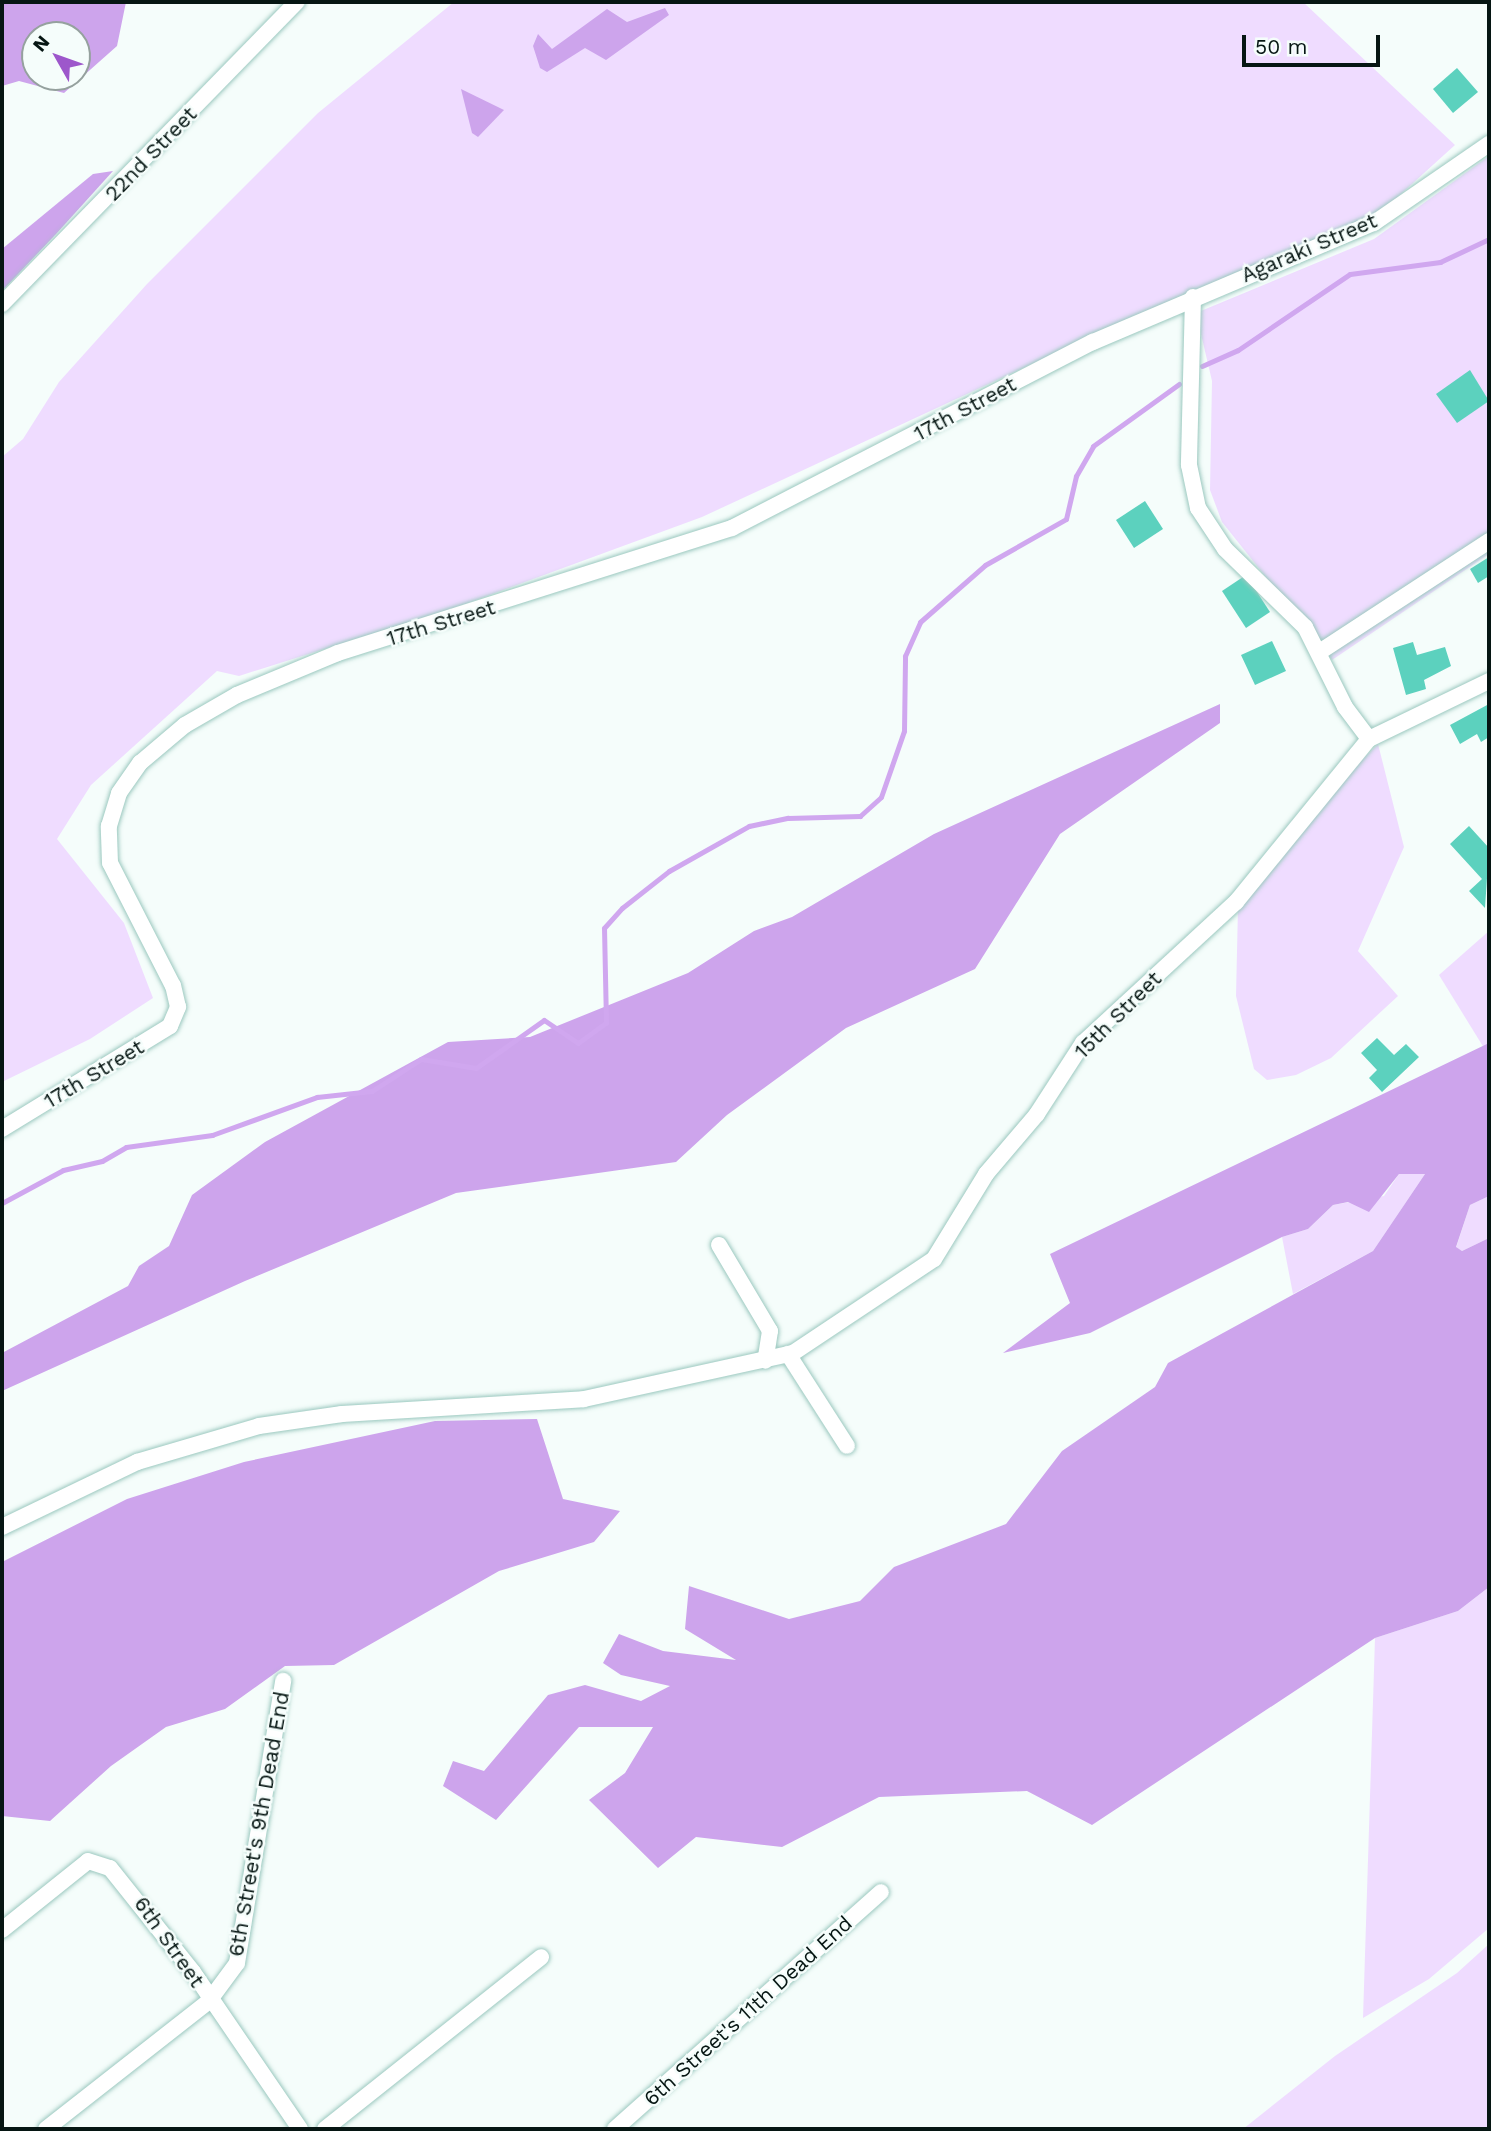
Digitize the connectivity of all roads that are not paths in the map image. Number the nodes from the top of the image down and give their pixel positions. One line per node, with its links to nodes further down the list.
1 (297, 2): 4 (street, 22nd Street)
2 (1489, 144): 3 (street, Agaraki Street)
3 (1194, 298): 6 (street); 9 (street, 17th Street)
4 (2, 304)
5 (1489, 541): 6 (street)
6 (1321, 651): 8 (street)
7 (1489, 681): 8 (street)
8 (1369, 739): 11 (street, 15th Street)
9 (2, 1129)
10 (719, 1245): 12 (street)
11 (788, 1354): 12 (street, 15th Street); 13 (street)
12 (765, 1361): 14 (street, 15th Street)
13 (847, 1446)
14 (2, 1527)
15 (284, 1681): 19 (street, 6th Street's 9th Dead End)
16 (881, 1892): 23 (street, 6th Street's 11th Dead End)
17 (2, 1930): 19 (street, 6th Street)
18 (541, 1957): 22 (street)
19 (209, 2001): 20 (street, 6th Street's 9th Dead End); 21 (street, 6th Street)
20 (46, 2129)
21 (300, 2129)
22 (324, 2129)
23 (615, 2129)

